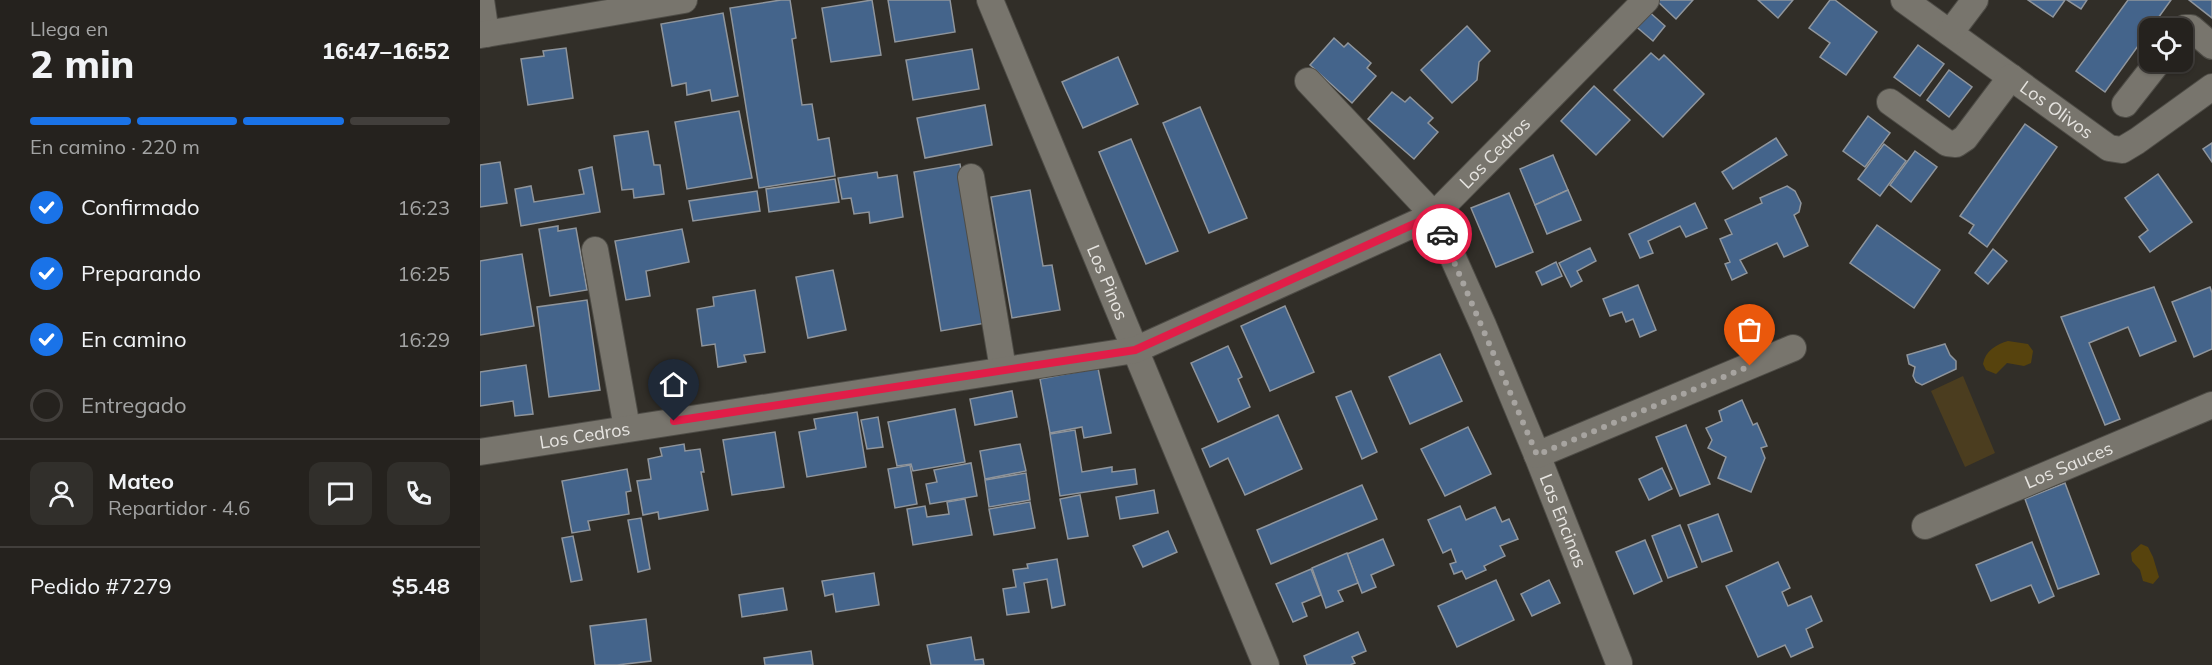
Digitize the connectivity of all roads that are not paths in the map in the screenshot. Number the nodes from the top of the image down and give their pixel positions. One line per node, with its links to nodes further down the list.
1 (481, 0): 9 (street)
2 (684, 0): 9 (street)
3 (990, 0): 21 (street, Los Pinos)
4 (1646, 0): 18 (street, Los Cedros)
5 (1904, 0): 8 (street, Los Olivos)
6 (1975, 0): 8 (street)
7 (2193, 30): 10 (street)
8 (1950, 33): 12 (street, Los Olivos)
9 (483, 34)
10 (2212, 46)
11 (2150, 72): 16 (street)
12 (2011, 77): 14 (street, Los Olivos); 15 (street)
13 (1308, 81): 18 (street, Las Encinas)
14 (2212, 87)
15 (1890, 102)
16 (2125, 104)
17 (971, 177): 22 (street)
18 (1434, 215): 21 (street, Los Cedros); 26 (street, Las Encinas)
19 (595, 250): 24 (street)
20 (1793, 348): 26 (street)
21 (1135, 350): 22 (street, Los Cedros); 29 (street, Los Pinos)
22 (1003, 369): 24 (street, Los Cedros)
23 (2212, 405): 27 (street, Los Sauces)
24 (627, 428): 25 (street, Los Cedros)
25 (480, 452)
26 (1537, 455): 28 (street, Las Encinas)
27 (1925, 526)
28 (1619, 663)
29 (1266, 665)

